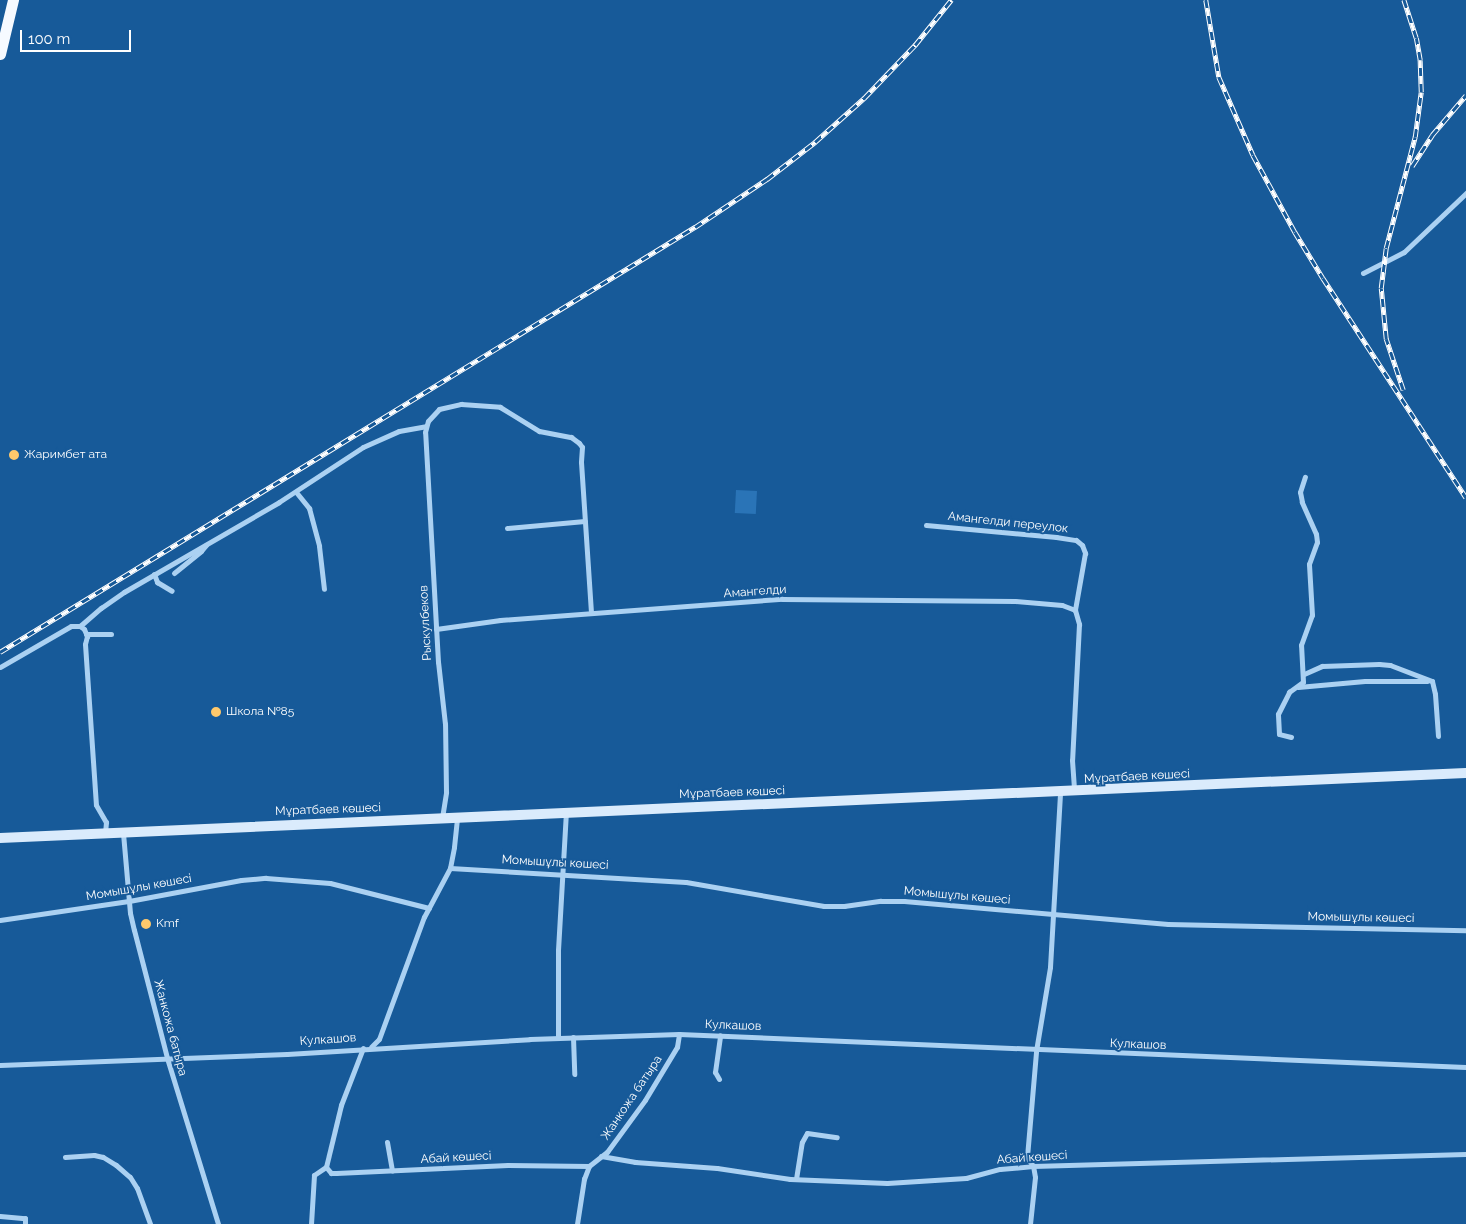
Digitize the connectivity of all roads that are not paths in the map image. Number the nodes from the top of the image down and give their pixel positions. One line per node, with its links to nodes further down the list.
1 (13, 0): 2 (main road)
2 (0, 54)
3 (1466, 193): 4 (street)
4 (1363, 273)
5 (426, 426): 7 (street); 8 (street); 19 (street, Рыскулбеков)
6 (1305, 477): 23 (street)
7 (296, 492): 11 (street); 14 (street)
8 (585, 521): 10 (street); 17 (street)
9 (926, 525): 16 (street, Амангелди переулок)
10 (508, 528)
11 (207, 542): 12 (street); 13 (street)
12 (174, 573)
13 (154, 574): 15 (street); 18 (street)
14 (324, 589)
15 (172, 591)
16 (1075, 610): 17 (street, Амангелди); 30 (street)
17 (591, 613): 19 (street, Амангелди)
18 (80, 626): 20 (street); 22 (street)
19 (436, 629): 33 (street, Рыскулбеков)
20 (86, 634): 21 (street); 35 (street)
21 (111, 634)
22 (0, 668)
23 (1304, 674): 24 (street); 25 (street)
24 (1432, 680): 25 (street); 26 (street)
25 (1298, 687): 27 (street)
26 (1438, 736)
27 (1292, 737)
28 (1466, 773): 30 (street, Мұратбаев көшесі)
29 (1060, 792): 30 (street, Мұратбаев көшесі); 31 (street, Мұратбаев көшесі); 41 (street)
30 (1074, 792)
31 (566, 814): 32 (street, Мұратбаев көшесі); 38 (street)
32 (456, 817): 33 (street, Мұратбаев көшесі); 37 (street)
33 (442, 818): 34 (street, Мұратбаев көшесі)
34 (123, 832): 35 (street, Мұратбаев көшесі); 39 (street, Жанкожа батыра)
35 (105, 833): 36 (street, Мұратбаев көшесі)
36 (0, 838)
37 (450, 868): 38 (street, Момышұлы көшесі); 40 (street)
38 (562, 874): 41 (street, Момышұлы көшесі); 47 (street)
39 (129, 901): 40 (street, Момышұлы көшесі); 42 (street, Момышұлы көшесі); 51 (street, Жанкожа батыра)
40 (429, 908): 48 (street)
41 (1054, 915): 43 (street, Момышұлы көшесі); 50 (street)
42 (0, 920)
43 (1466, 930)
44 (679, 1034): 45 (street, Кулкашов); 46 (street, Кулкашов); 60 (street, Жанкожа батыра)
45 (720, 1035): 50 (street, Кулкашов); 55 (street)
46 (573, 1037): 47 (street, Кулкашов); 54 (street)
47 (558, 1038): 48 (street, Кулкашов)
48 (371, 1047): 49 (street, Кулкашов)
49 (363, 1048): 51 (street, Кулкашов); 63 (street)
50 (1036, 1051): 53 (street, Кулкашов); 62 (street)
51 (167, 1058): 52 (street, Кулкашов); 69 (street, Жанкожа батыра)
52 (0, 1065)
53 (1466, 1067)
54 (574, 1074)
55 (719, 1079)
56 (837, 1137): 65 (street)
57 (387, 1142): 64 (street)
58 (1466, 1154): 62 (street, Абай көшесі)
59 (65, 1156): 68 (street)
60 (602, 1156): 61 (street, Жанкожа батыра); 65 (street, Абай көшесі)
61 (589, 1166): 64 (street, Абай көшесі); 71 (street)
62 (1033, 1166): 65 (street, Абай көшесі); 72 (street)
63 (326, 1168): 64 (street, Абай көшесі); 70 (street)
64 (392, 1171)
65 (796, 1179)
66 (0, 1216): 67 (street)
67 (25, 1224)
68 (150, 1224)
69 (218, 1224)
70 (312, 1224)
71 (576, 1224)
72 (1030, 1224)

